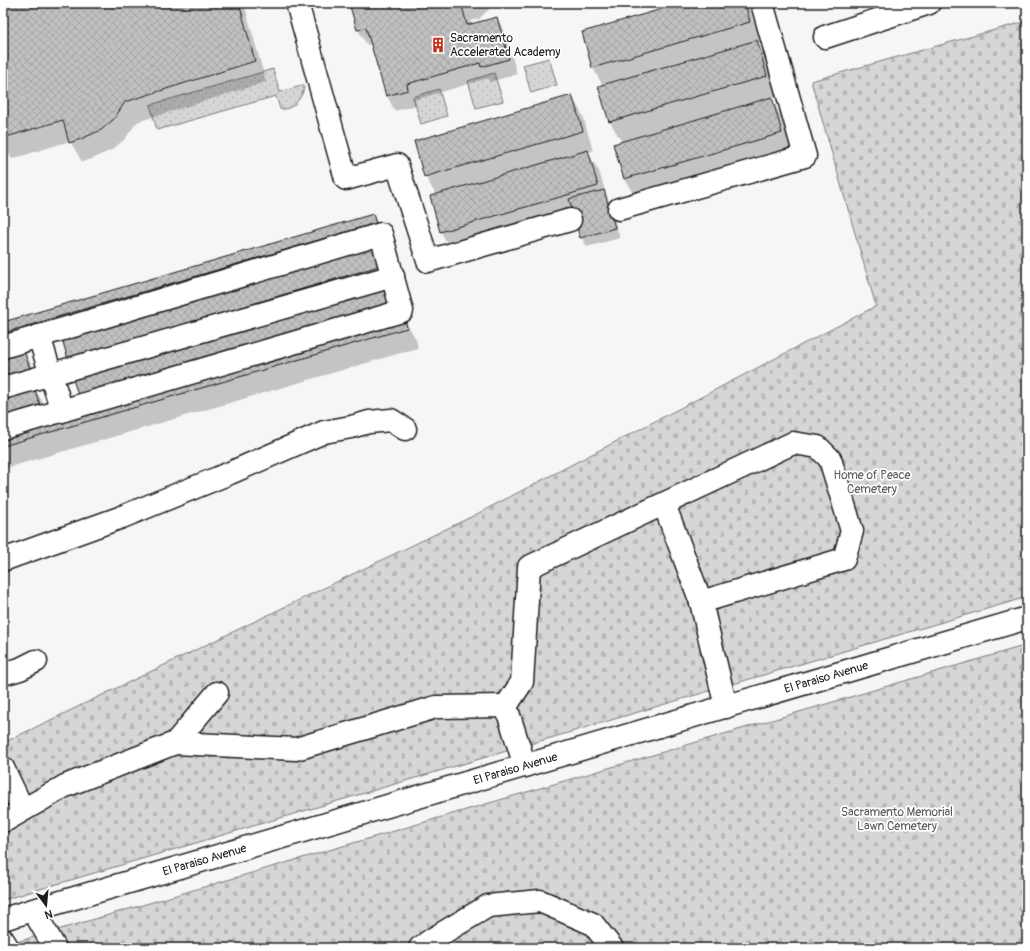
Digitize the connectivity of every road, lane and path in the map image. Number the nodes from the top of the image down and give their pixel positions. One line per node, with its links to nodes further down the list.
1 (297, 3): 6 (street)
2 (762, 3): 5 (street)
3 (929, 3): 4 (street)
4 (825, 37)
5 (619, 209)
6 (570, 220)
7 (393, 276): 8 (street); 10 (street); 12 (street)
8 (39, 336): 9 (street); 10 (street)
9 (3, 347)
10 (52, 374): 11 (street); 12 (street)
11 (3, 388)
12 (62, 411): 13 (street)
13 (3, 428)
14 (405, 429): 16 (street)
15 (664, 504): 17 (street); 17 (street); 22 (street)
16 (3, 560)
17 (700, 602): 23 (street)
18 (1027, 618): 23 (street, El Paraiso Avenue)
19 (36, 661): 20 (street)
20 (3, 674)
21 (217, 693): 24 (street)
22 (506, 706): 24 (street); 25 (street)
23 (726, 707): 25 (street, El Paraiso Avenue)
24 (175, 743): 26 (street)
25 (525, 766): 27 (street, El Paraiso Avenue)
26 (3, 768)
27 (33, 910): 28 (street, El Paraiso Avenue); 31 (street)
28 (3, 919)
29 (3, 940): 30 (street)
30 (8, 948)
31 (55, 948)
32 (420, 948): 33 (street)
33 (612, 948)

